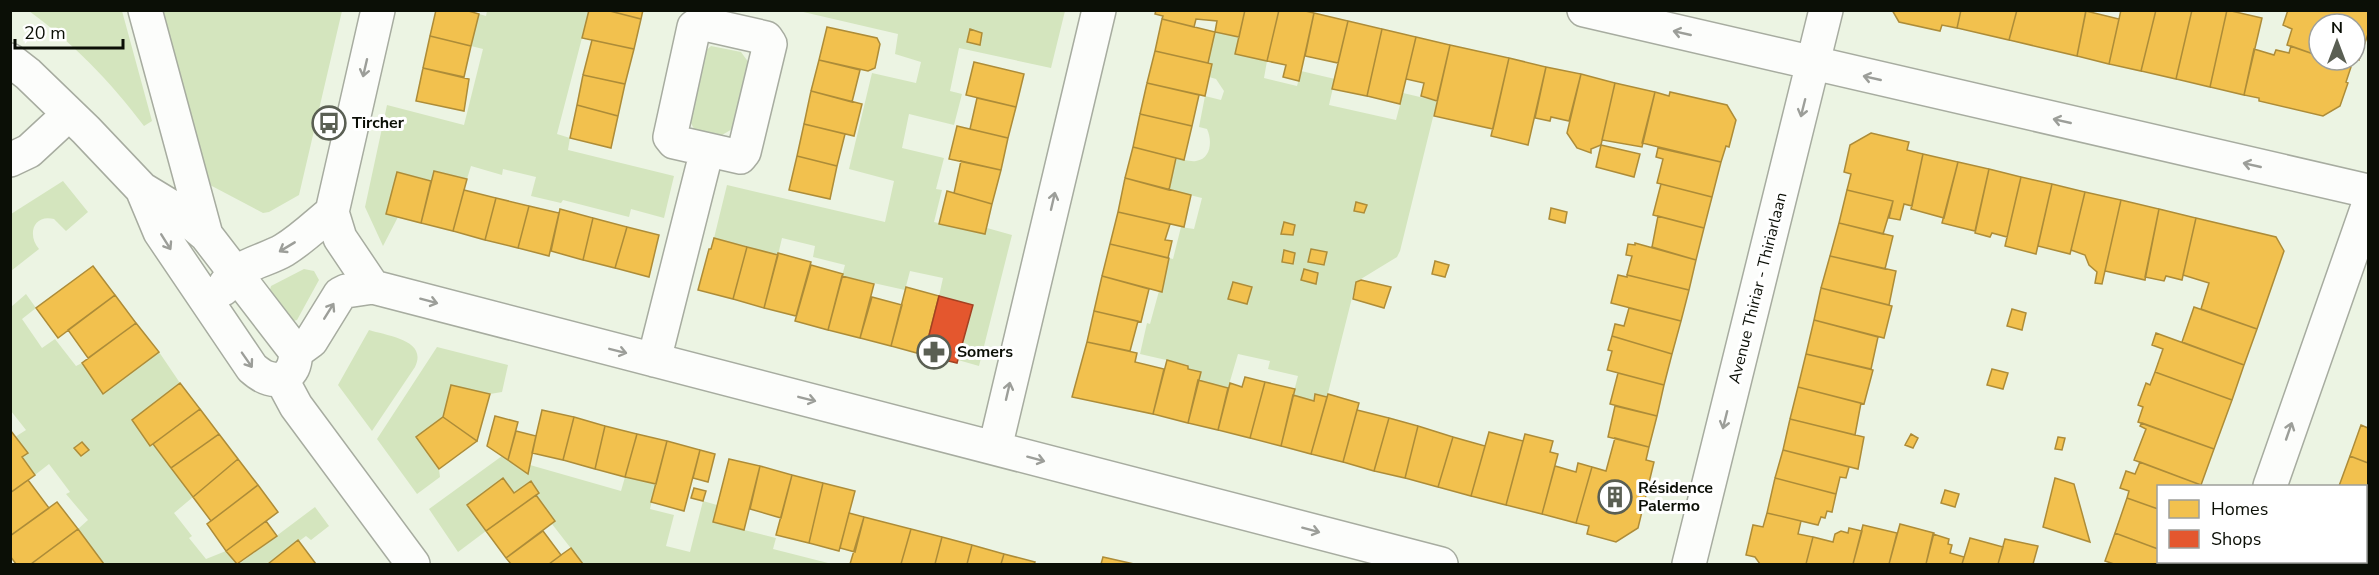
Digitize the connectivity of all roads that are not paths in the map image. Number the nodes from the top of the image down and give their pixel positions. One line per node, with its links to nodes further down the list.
1 (145, 10): 15 (street)
2 (378, 10): 14 (street, one-way to 14)
3 (1099, 10): 21 (street, one-way to 3)
4 (1584, 10): 7 (street, one-way to 4)
5 (1826, 10): 7 (street, Avenue Thiriar - Thiriarlaan)
6 (10, 60): 8 (street)
7 (1814, 64): 12 (street, one-way to 7); 25 (street, Avenue Thiriar - Thiriarlaan, one-way to 25)
8 (69, 114): 10 (street); 11 (street)
9 (707, 150): 19 (street)
10 (10, 160)
11 (142, 189): 15 (street); 18 (street, one-way to 18)
12 (2368, 191)
13 (2368, 206): 22 (street, one-way to 13)
14 (332, 212): 16 (street, one-way to 16); 17 (street)
15 (206, 235): 16 (street)
16 (236, 272): 18 (street); 20 (street)
17 (372, 287): 19 (street, one-way to 19); 20 (street, one-way to 17)
18 (222, 324): 20 (street, one-way to 20)
19 (654, 360): 21 (street, one-way to 21)
20 (289, 366): 23 (street)
21 (995, 448): 24 (street, one-way to 24)
22 (2270, 485)
23 (412, 564)
24 (1441, 564)
25 (1689, 564)

